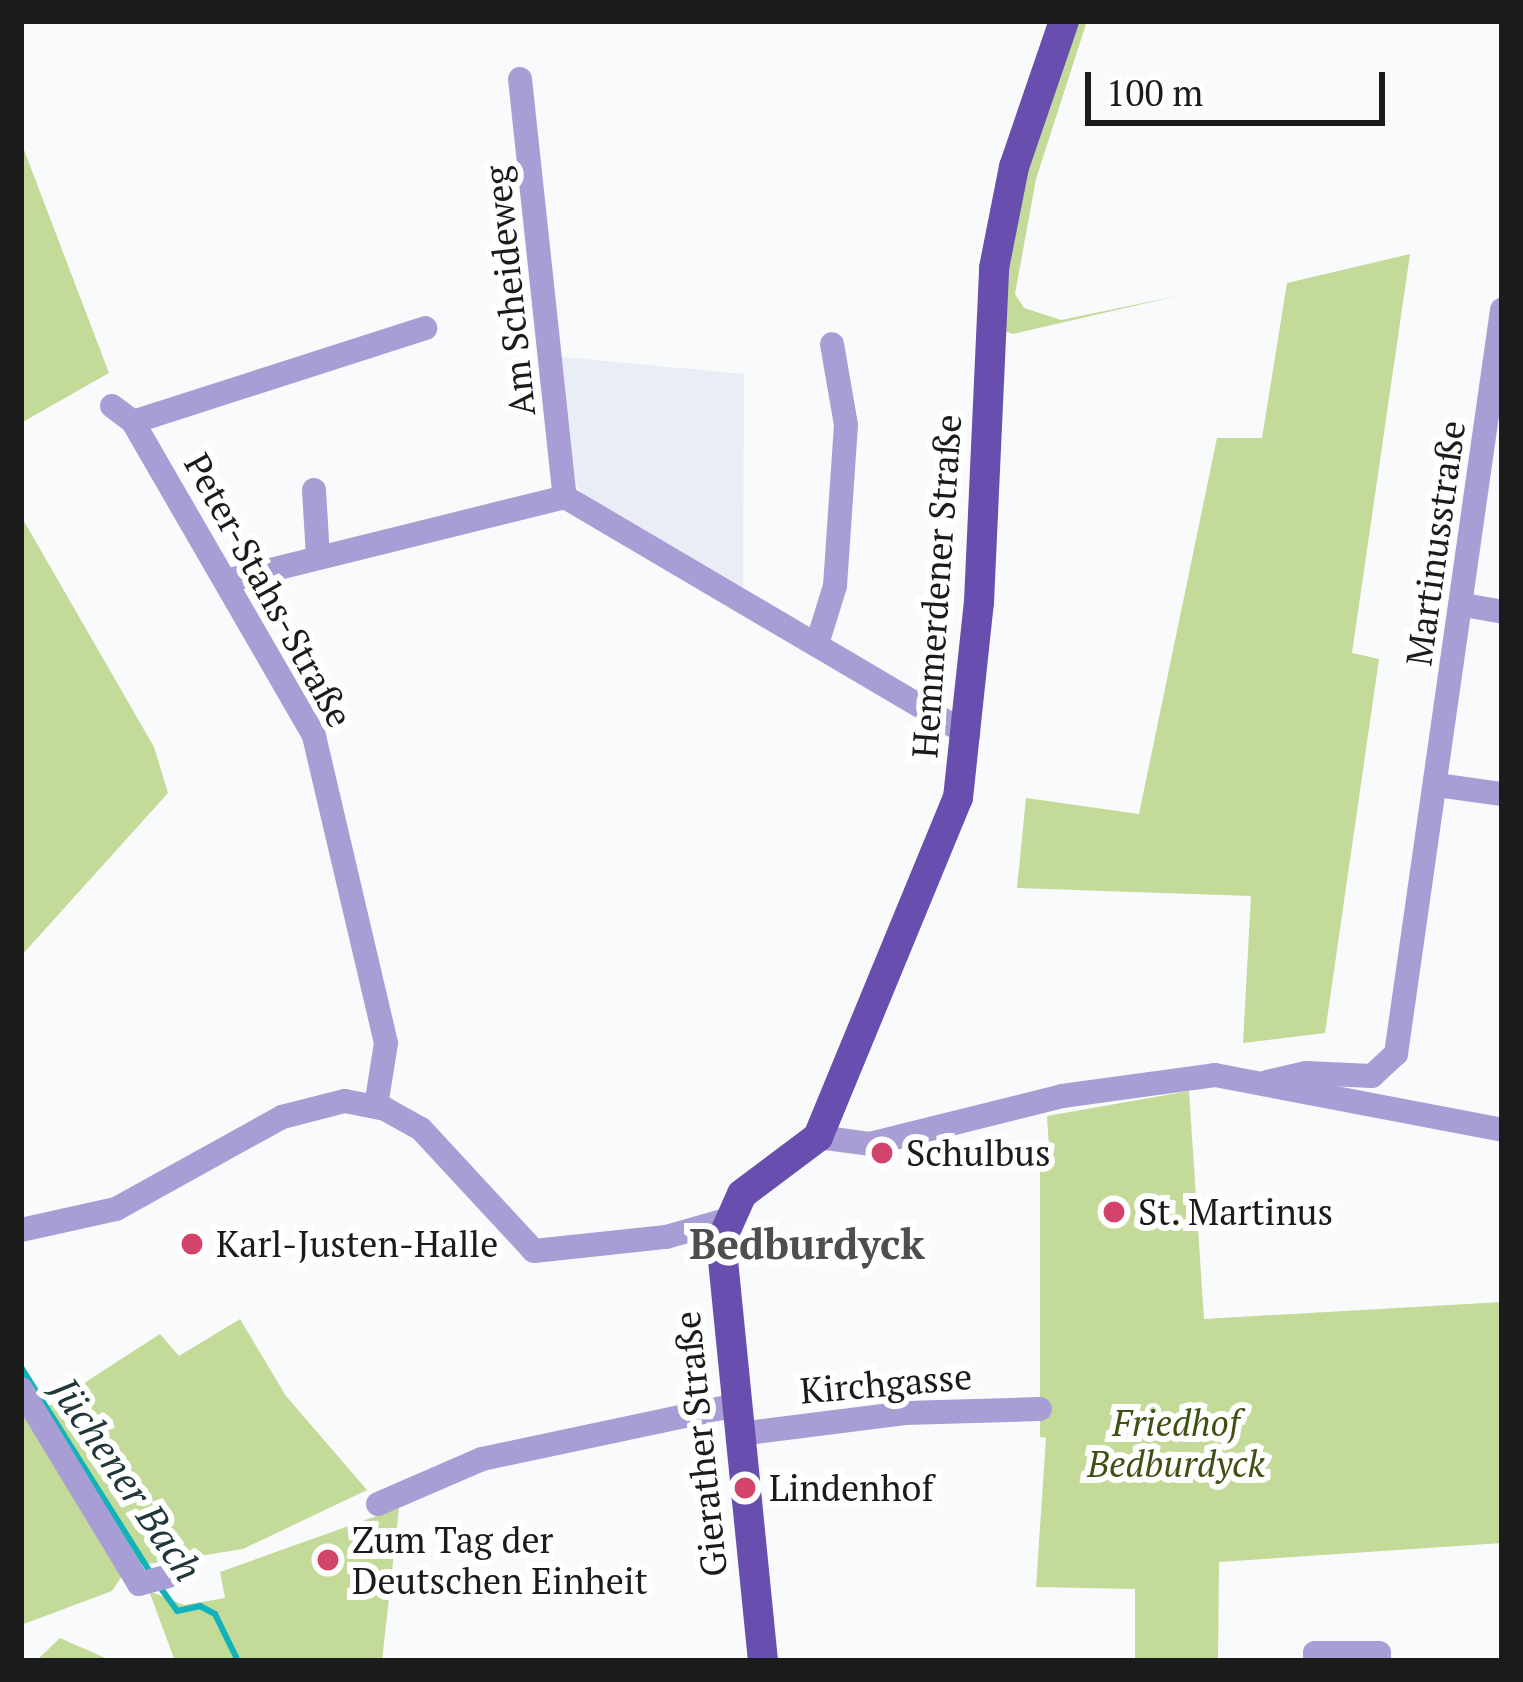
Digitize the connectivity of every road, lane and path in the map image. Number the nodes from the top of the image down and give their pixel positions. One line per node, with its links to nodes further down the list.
1 (1064, 21): 16 (main road, Hemmerdener Straße)
2 (520, 80): 10 (street, Am Scheideweg)
3 (1502, 310): 6 (street, Martinusstraße)
4 (425, 328): 8 (street)
5 (832, 344): 15 (street)
6 (1497, 379): 13 (street, Martinusstraße)
7 (112, 406): 8 (street, Peter-Stahs-Straße)
8 (133, 422): 12 (street, Peter-Stahs-Straße)
9 (314, 490): 11 (street)
10 (565, 497): 11 (street); 15 (street)
11 (319, 557): 12 (street)
12 (226, 581): 20 (street, Peter-Stahs-Straße)
13 (1464, 605): 14 (street); 17 (street, Martinusstraße)
14 (1502, 613)
15 (817, 644): 16 (street)
16 (968, 734): 22 (main road, Hemmerdener Straße)
17 (1437, 785): 18 (street); 19 (street, Martinusstraße)
18 (1502, 794)
19 (1268, 1082): 21 (street); 22 (street)
20 (376, 1106): 23 (street); 24 (street)
21 (1502, 1130)
22 (818, 1137): 23 (main road)
23 (726, 1220): 27 (main road, Gierather Straße)
24 (21, 1230)
25 (21, 1389): 29 (street)
26 (1040, 1409): 27 (street, Kirchgasse)
27 (737, 1419): 28 (street, Kirchgasse); 30 (main road, Gierather Straße)
28 (378, 1504)
29 (152, 1581)
30 (763, 1661)
31 (1315, 1661): 32 (street)
32 (1379, 1661)

